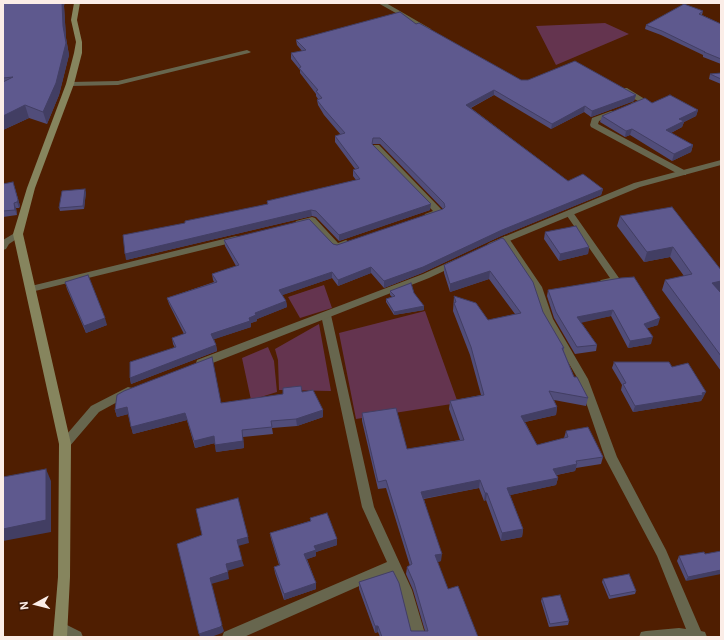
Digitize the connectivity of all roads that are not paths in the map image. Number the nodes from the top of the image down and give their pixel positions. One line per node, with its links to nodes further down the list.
1 (77, 3): 5 (main road)
2 (381, 3): 3 (street)
3 (432, 32)
4 (247, 52): 5 (street)
5 (70, 84): 13 (main road)
6 (619, 87): 9 (street)
7 (376, 147): 11 (street)
8 (721, 162): 9 (street)
9 (683, 173): 10 (street)
10 (569, 213): 16 (street); 20 (street)
11 (417, 220)
12 (290, 226): 15 (street)
13 (18, 234): 17 (street); 21 (main road)
14 (247, 236): 21 (street)
15 (359, 239)
16 (505, 239): 18 (street); 28 (street)
17 (3, 247)
18 (483, 249)
19 (462, 259): 22 (street)
20 (593, 284)
21 (31, 289): 25 (main road)
22 (326, 315): 23 (street); 26 (street)
23 (194, 366)
24 (135, 389): 25 (street)
25 (65, 444): 27 (main road)
26 (394, 565): 30 (street); 31 (street)
27 (60, 632): 29 (street)
28 (699, 636): 32 (street)
29 (76, 637)
30 (228, 637)
31 (419, 637)
32 (646, 637)

